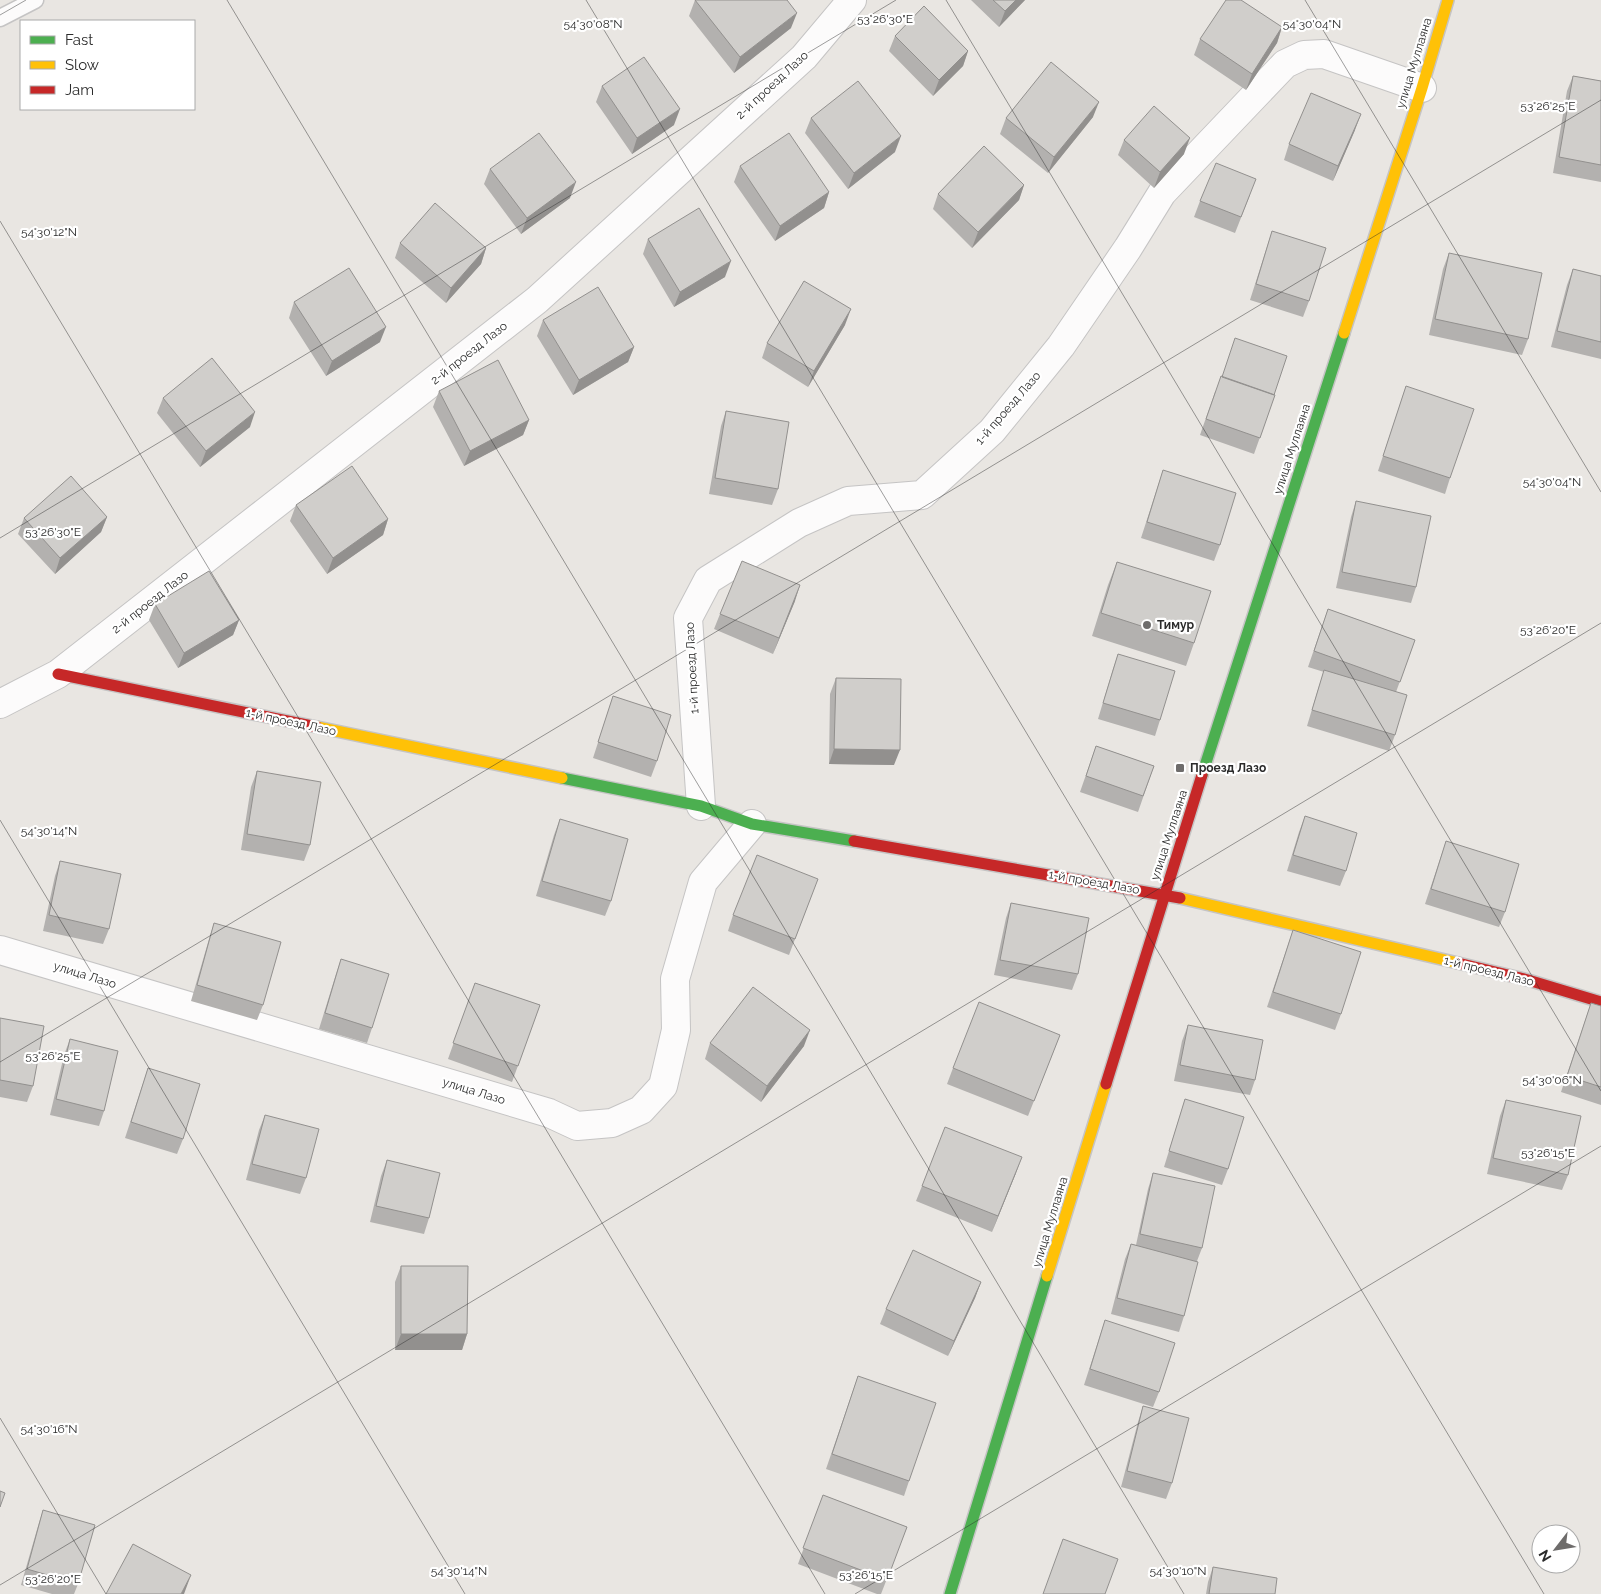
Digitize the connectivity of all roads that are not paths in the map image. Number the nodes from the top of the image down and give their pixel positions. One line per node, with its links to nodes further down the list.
1 (35, 0): 4 (lane)
2 (852, 0): 6 (street, 2-й проезд Лазо)
3 (1448, 0): 5 (main road, улица Муллаяна)
4 (0, 18)
5 (1422, 88): 8 (street, 1-й проезд Лазо); 10 (main road, улица Муллаяна)
6 (58, 674): 7 (street, 2-й проезд Лазо); 8 (main road, 1-й проезд Лазо)
7 (0, 704)
8 (701, 806): 9 (main road, 1-й проезд Лазо)
9 (752, 824): 10 (main road, 1-й проезд Лазо); 11 (street, улица Лазо)
10 (1164, 894): 12 (main road, 1-й проезд Лазо); 13 (main road, улица Муллаяна)
11 (0, 950)
12 (1601, 1002)
13 (950, 1594)

